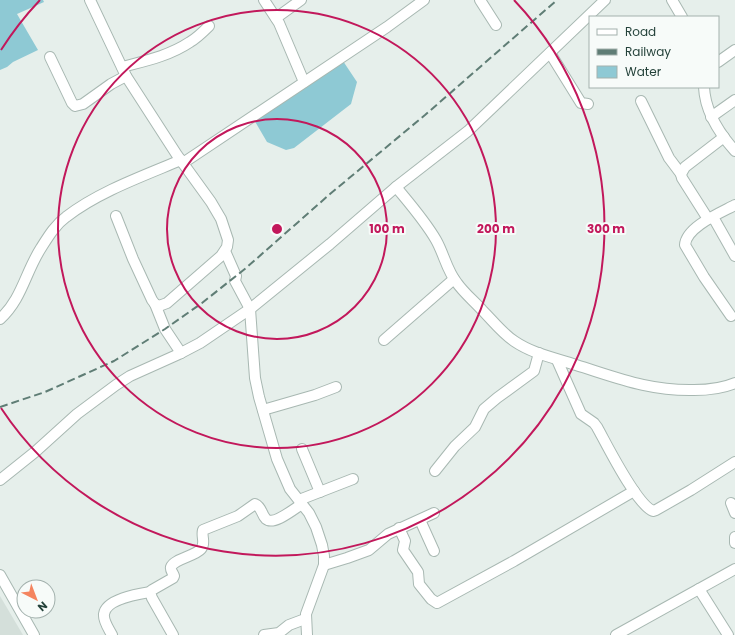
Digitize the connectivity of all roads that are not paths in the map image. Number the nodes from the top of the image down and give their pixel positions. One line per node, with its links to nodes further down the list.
1 (90, 0): 16 (street)
2 (301, 0): 9 (street)
3 (423, 0): 17 (street)
4 (480, 0): 10 (street)
5 (605, 0): 13 (street)
6 (672, 0): 8 (street)
7 (266, 1): 9 (street)
8 (681, 16)
9 (276, 18): 17 (street)
10 (496, 25)
11 (209, 26): 16 (street)
12 (735, 50): 15 (street)
13 (550, 53): 21 (street); 27 (street)
14 (50, 57): 16 (street)
15 (719, 61)
16 (124, 71): 25 (street)
17 (304, 82): 25 (street)
18 (704, 88): 22 (street)
19 (735, 100): 22 (street)
20 (641, 101): 26 (street)
21 (588, 104)
22 (711, 117): 23 (street)
23 (724, 137): 24 (street); 26 (street)
24 (735, 151)
25 (182, 161): 31 (street); 37 (street)
26 (681, 174): 30 (street)
27 (396, 187): 33 (street); 35 (street)
28 (735, 205): 30 (street)
29 (116, 216): 34 (street)
30 (711, 218): 32 (street); 36 (street)
31 (225, 251): 34 (street); 35 (street)
32 (735, 256)
33 (454, 279): 38 (street); 40 (street)
34 (156, 304): 39 (street)
35 (250, 309): 39 (street); 44 (street)
36 (731, 316)
37 (0, 319)
38 (384, 340)
39 (181, 353): 49 (street)
40 (538, 353): 41 (street); 47 (street)
41 (557, 360): 42 (street); 51 (street)
42 (735, 383)
43 (336, 387): 44 (street)
44 (263, 410): 52 (street)
45 (302, 449): 50 (street)
46 (735, 462): 51 (street)
47 (435, 471)
48 (353, 479): 50 (street)
49 (0, 480)
50 (320, 492): 52 (street)
51 (634, 492): 57 (street)
52 (300, 502): 61 (street); 65 (street)
53 (730, 503): 55 (street)
54 (434, 513): 56 (street)
55 (735, 513)
56 (420, 520): 57 (street); 60 (street)
57 (399, 528): 61 (street)
58 (735, 537): 59 (street)
59 (735, 543)
60 (434, 551)
61 (324, 565): 66 (street)
62 (735, 569): 64 (street)
63 (0, 576): 67 (street)
64 (699, 589): 72 (street); 73 (street)
65 (150, 592): 68 (street); 69 (street)
66 (306, 619): 70 (street); 71 (street)
67 (34, 635)
68 (112, 635)
69 (173, 635)
70 (264, 635)
71 (307, 635)
72 (616, 635)
73 (728, 635)

